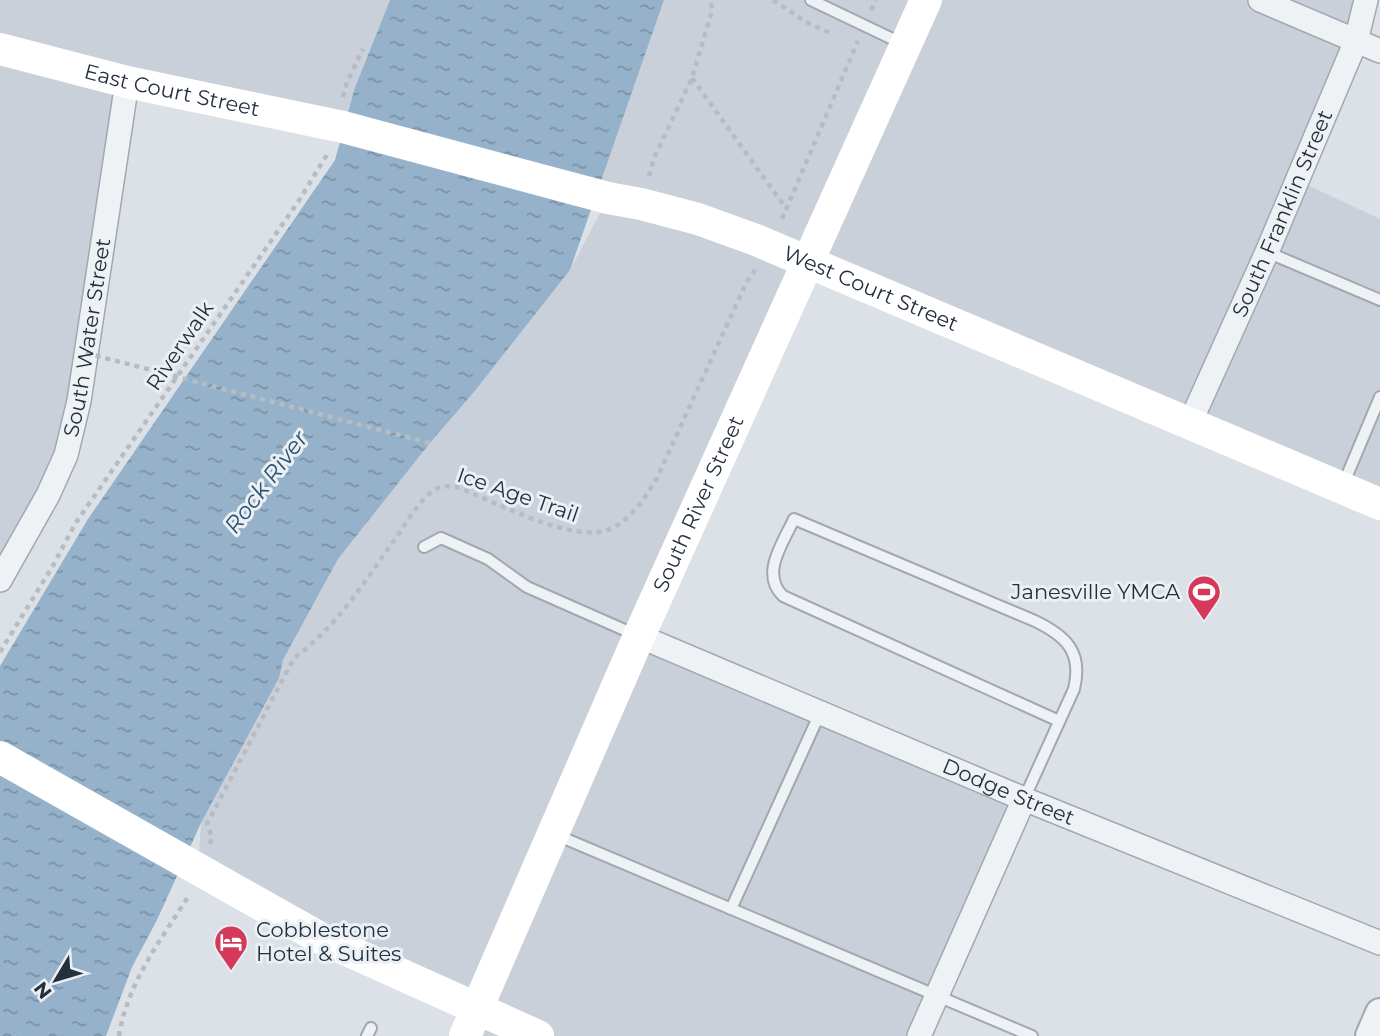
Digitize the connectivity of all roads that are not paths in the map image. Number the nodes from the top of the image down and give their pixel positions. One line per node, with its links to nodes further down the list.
1 (811, 0): 6 (lane)
2 (926, 0): 6 (main road, South River Street)
3 (1260, 0): 5 (street)
4 (1366, 0): 5 (street, South Franklin Street)
5 (1356, 41): 8 (street); 11 (street, South Franklin Street)
6 (905, 46): 12 (main road, South River Street)
7 (0, 49): 9 (main road, East Court Street)
8 (1380, 51)
9 (127, 82): 10 (main road, East Court Street); 19 (street, South Water Street)
10 (340, 126): 12 (main road, West Court Street)
11 (1267, 252): 13 (lane); 15 (street, South Franklin Street)
12 (808, 262): 15 (main road, West Court Street); 20 (main road, South River Street)
13 (1380, 300)
14 (1380, 397): 16 (lane)
15 (1190, 424): 16 (main road, West Court Street)
16 (1342, 488): 17 (main road, West Court Street)
17 (1380, 504)
18 (424, 547): 20 (lane)
19 (0, 580)
20 (639, 636): 21 (street, Dodge Street); 25 (main road, South River Street)
21 (820, 713): 24 (street, Dodge Street); 26 (lane)
22 (1059, 721): 22 (lane); 24 (lane)
23 (0, 757): 30 (main road)
24 (1024, 799): 27 (street, Dodge Street); 28 (street)
25 (553, 833): 26 (lane); 30 (main road, South River Street)
26 (732, 908): 28 (lane)
27 (1380, 943)
28 (937, 995): 32 (street); 33 (lane)
29 (1380, 1013): 34 (street)
30 (471, 1023): 31 (main road)
31 (538, 1036)
32 (919, 1036)
33 (1032, 1036)
34 (1370, 1036)

